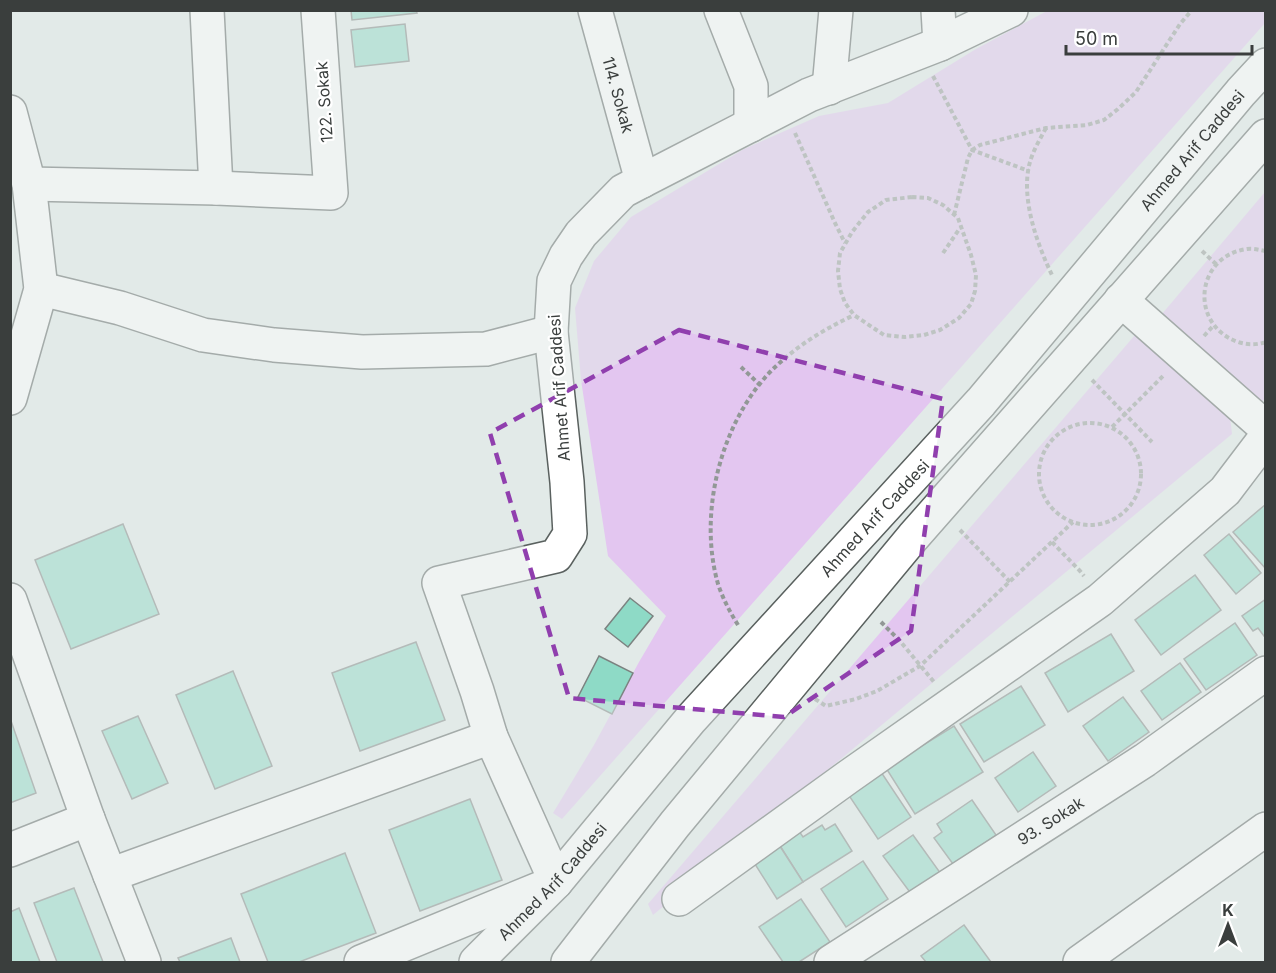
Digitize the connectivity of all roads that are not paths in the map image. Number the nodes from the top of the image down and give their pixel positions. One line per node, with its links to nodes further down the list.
1 (207, 10): 16 (street)
2 (318, 10): 16 (street, 122. Sokak)
3 (595, 10): 14 (street, 114. Sokak)
4 (721, 10): 12 (street)
5 (836, 10): 10 (street)
6 (938, 10): 8 (street)
7 (1011, 10): 8 (street, Ahmet Arif Caddesi)
8 (931, 48): 10 (street, Ahmet Arif Caddesi)
9 (1266, 65): 30 (street, Ahmed Arif Caddesi)
10 (829, 88): 12 (street, Ahmet Arif Caddesi)
11 (10, 112): 15 (street)
12 (751, 125): 14 (street, Ahmet Arif Caddesi)
13 (1266, 136): 18 (street)
14 (642, 181): 19 (street, Ahmet Arif Caddesi)
15 (28, 184): 16 (street); 17 (street)
16 (216, 188)
17 (41, 289): 19 (street); 20 (street)
18 (1121, 300): 21 (street); 35 (street)
19 (551, 333): 25 (street, Ahmet Arif Caddesi)
20 (10, 398)
21 (1266, 428)
22 (1266, 437): 31 (street)
23 (10, 600): 26 (street)
24 (1266, 673): 36 (street, 93. Sokak)
25 (491, 737): 29 (street); 30 (street, Ahmet Arif Caddesi)
26 (88, 819): 28 (street); 29 (street)
27 (1266, 829): 37 (street)
28 (10, 850)
29 (110, 874): 32 (street)
30 (556, 882): 33 (street); 34 (street, Ahmed Arif Caddesi)
31 (679, 899)
32 (144, 963)
33 (361, 963)
34 (476, 963)
35 (568, 963)
36 (831, 963)
37 (1080, 963)

